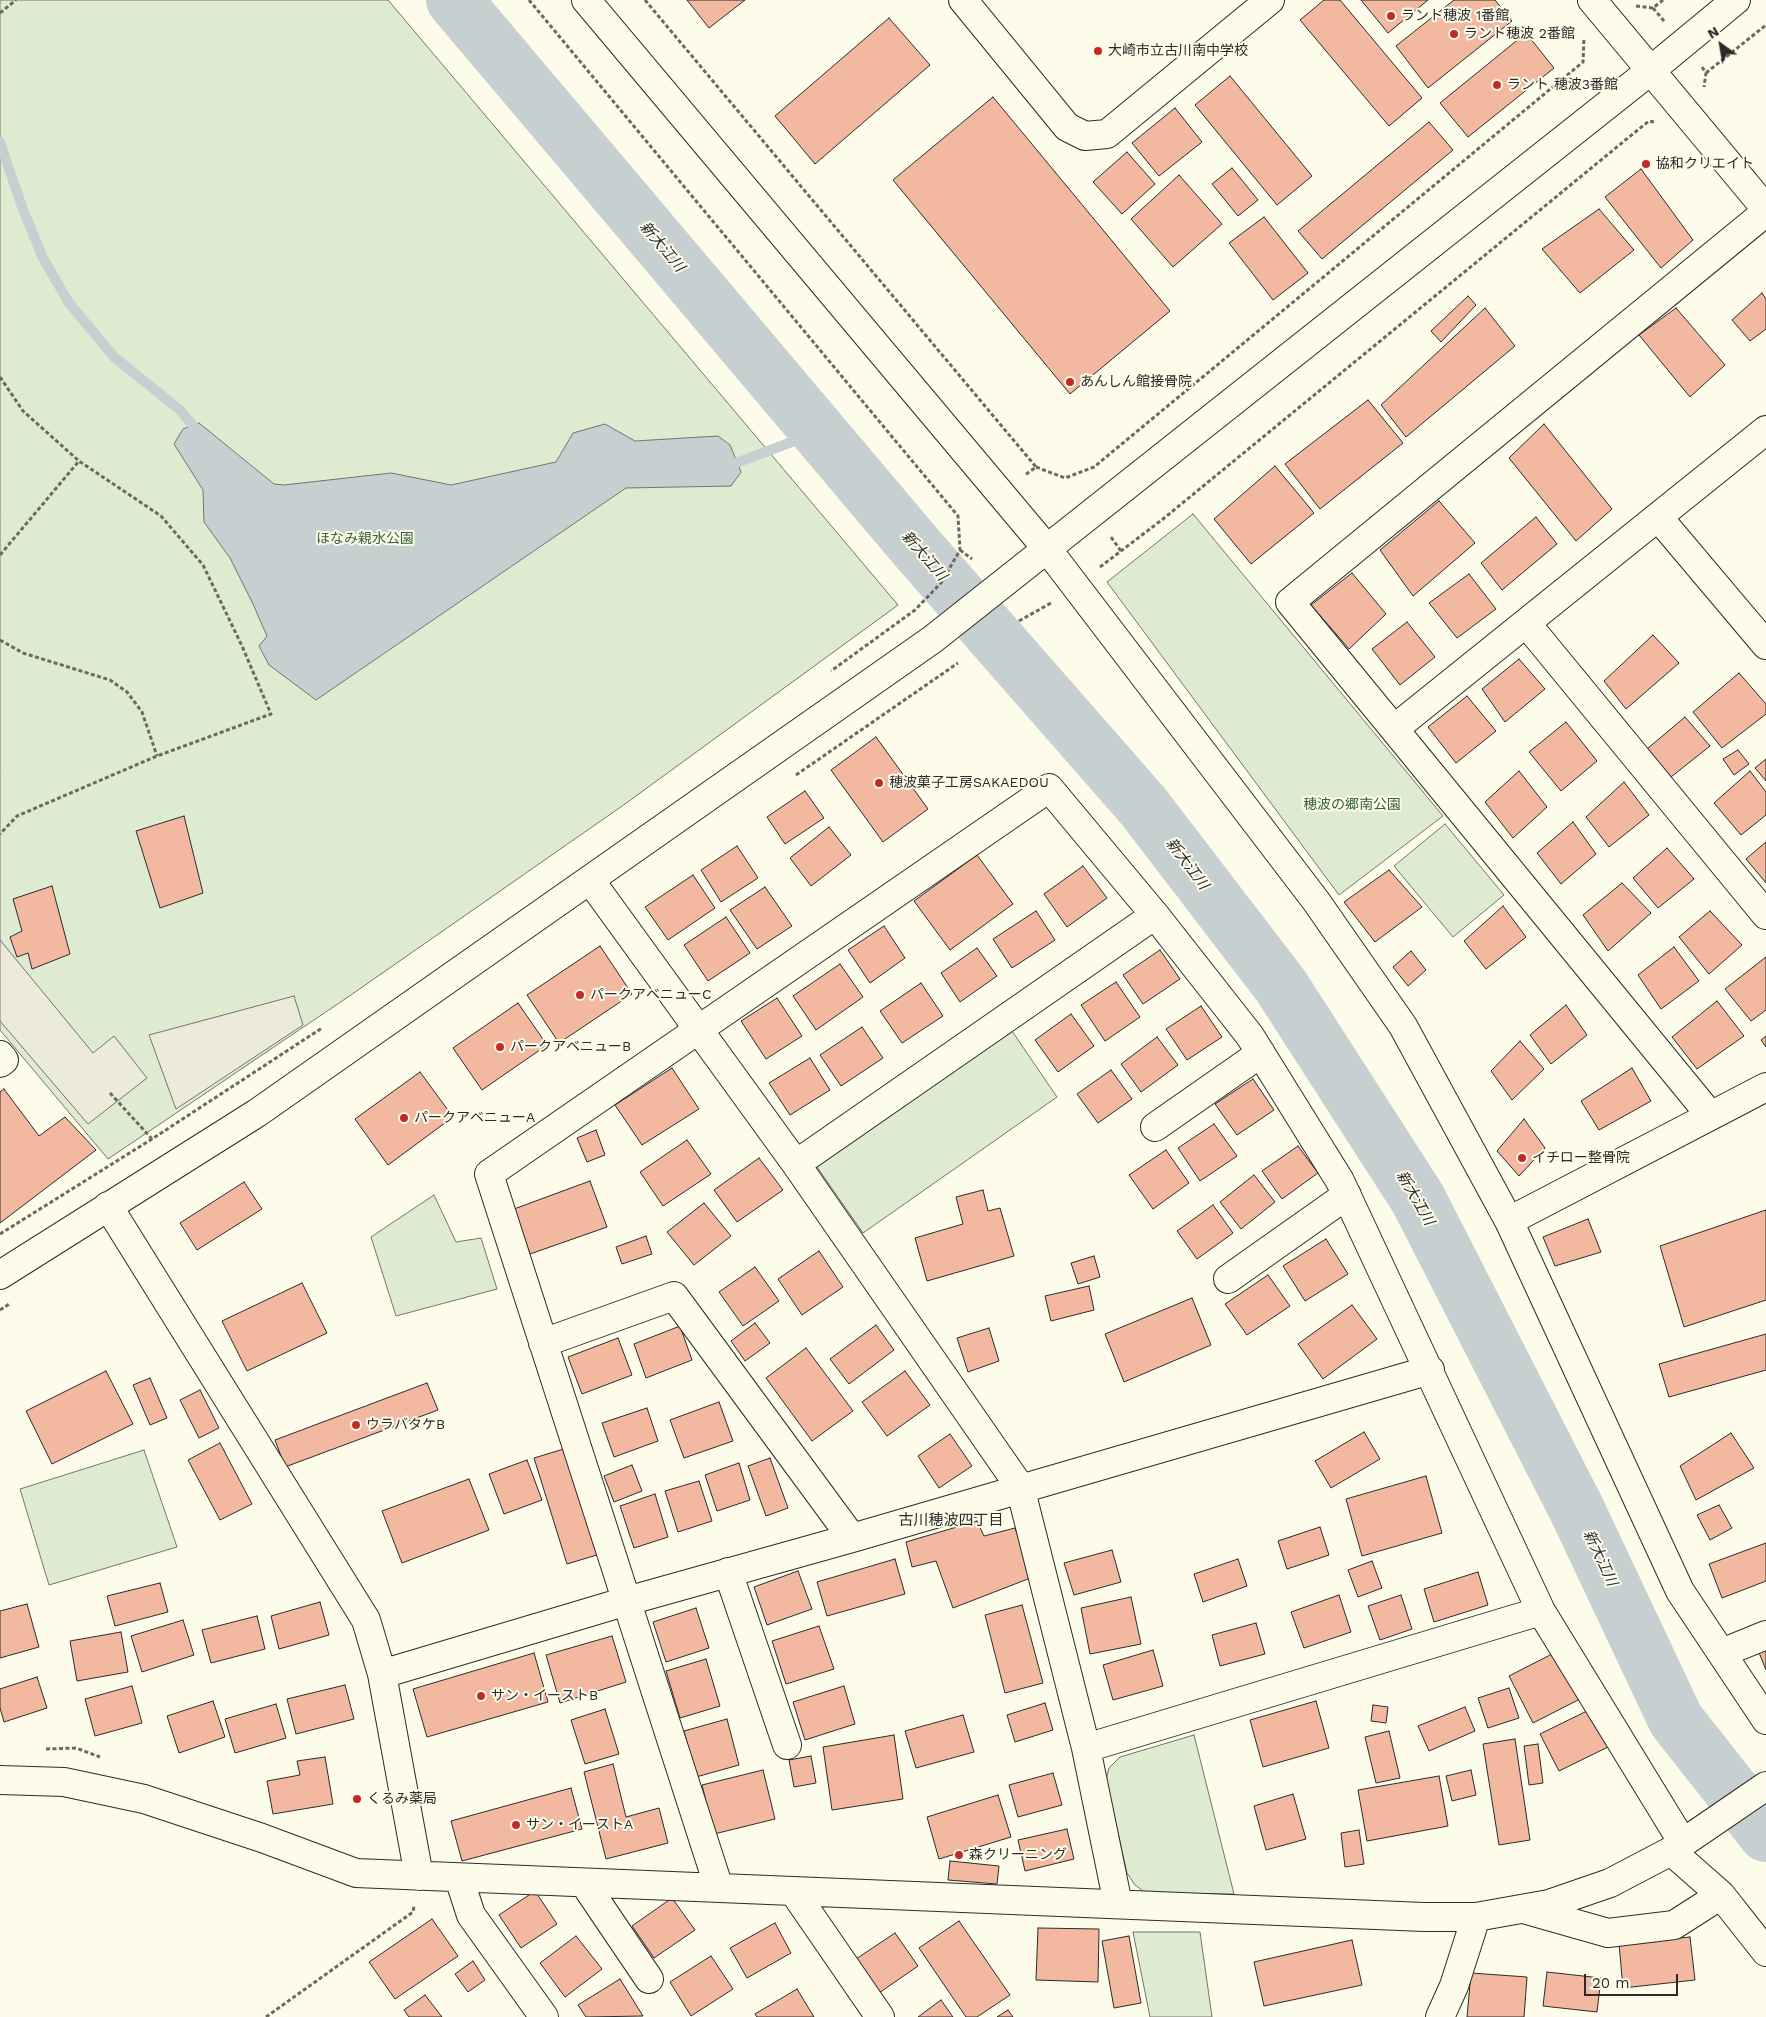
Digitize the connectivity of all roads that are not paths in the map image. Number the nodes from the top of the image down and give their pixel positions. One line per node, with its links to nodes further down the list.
1 (586, 0): 10 (street)
2 (963, 0): 3 (street)
3 (1270, 0)
4 (1592, 0): 6 (street)
5 (1736, 0): 6 (street)
6 (1650, 71): 7 (street); 10 (street)
7 (1766, 211): 13 (street)
8 (1766, 430): 9 (street)
9 (1658, 517): 11 (street); 12 (street)
10 (1048, 550): 14 (street); 27 (street)
11 (1526, 623): 13 (street); 16 (street)
12 (1765, 641)
13 (1394, 729): 22 (street)
14 (590, 880): 17 (street); 26 (street)
15 (1156, 914): 17 (street); 18 (street); 24 (street)
16 (1766, 915)
17 (699, 1030): 24 (street); 30 (street)
18 (1262, 1053): 23 (street); 25 (street)
19 (0, 1055): 20 (street)
20 (0, 1063)
21 (1766, 1087): 22 (street)
22 (1710, 1115): 27 (street)
23 (1155, 1127)
24 (796, 1164): 32 (street)
25 (1347, 1195): 29 (street); 31 (street)
26 (108, 1206): 28 (street); 39 (street)
27 (1510, 1221): 38 (street)
28 (0, 1275)
29 (1228, 1279)
30 (543, 1343): 33 (street); 35 (street)
31 (1430, 1370): 32 (street); 36 (street)
32 (1020, 1487): 33 (street); 42 (street)
33 (852, 1538): 34 (street)
34 (728, 1572): 35 (street); 41 (street)
35 (627, 1601): 39 (street); 49 (street)
36 (1541, 1611): 42 (street); 45 (street)
37 (1766, 1635): 38 (street)
38 (1722, 1653): 40 (street)
39 (382, 1674): 46 (street)
40 (1766, 1720)
41 (787, 1745)
42 (1086, 1748): 52 (street)
43 (0, 1780): 46 (street)
44 (1766, 1786): 45 (street)
45 (1686, 1841): 51 (street); 53 (street)
46 (419, 1876): 47 (street)
47 (459, 1878): 48 (street); 57 (street)
48 (584, 1883): 49 (street); 56 (street)
49 (719, 1888): 50 (street)
50 (794, 1892): 52 (street); 58 (street)
51 (1722, 1895): 53 (street); 55 (street)
52 (1118, 1904): 54 (street)
53 (1522, 1909): 54 (street)
54 (1476, 1917): 59 (street)
55 (1766, 1952)
56 (648, 1980)
57 (544, 2017)
58 (879, 2017)
59 (1440, 2017)

